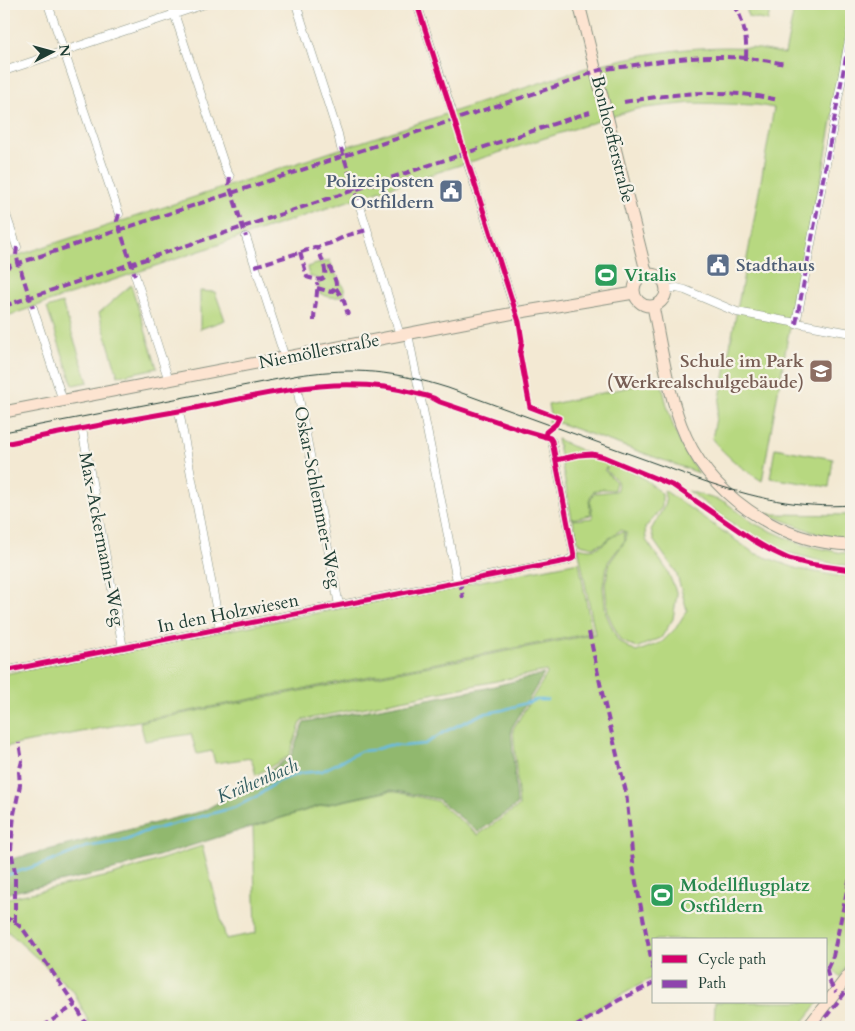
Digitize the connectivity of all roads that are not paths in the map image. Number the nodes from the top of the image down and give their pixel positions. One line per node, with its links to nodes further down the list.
1 (48, 4): 9 (street)
2 (171, 4): 7 (street)
3 (205, 4): 7 (street)
4 (296, 4): 12 (street)
5 (417, 4): 11 (street)
6 (579, 4): 21 (main road, Bonhoefferstraße)
7 (175, 14): 9 (street); 14 (street)
8 (851, 30): 27 (street)
9 (63, 51): 10 (street); 17 (street)
10 (4, 71)
11 (452, 111)
12 (341, 148)
13 (468, 164): 26 (street)
14 (230, 177)
15 (358, 200): 29 (street)
16 (4, 209): 19 (street)
17 (118, 214)
18 (246, 237): 30 (street)
19 (17, 247)
20 (135, 275): 31 (street)
21 (647, 275): 22 (main road); 23 (main road)
22 (666, 289): 24 (main road); 27 (street)
23 (634, 293): 24 (main road); 26 (main road, Niemöllerstraße)
24 (653, 306): 38 (main road)
25 (33, 308): 33 (street)
26 (516, 313): 29 (main road, Niemöllerstraße)
27 (796, 324): 28 (street)
28 (851, 333)
29 (404, 335): 30 (main road, Niemöllerstraße); 39 (street)
30 (285, 358): 31 (main road, Niemöllerstraße)
31 (169, 380): 33 (main road, Niemöllerstraße)
32 (297, 388): 40 (street, Oskar-Schlemmer-Weg)
33 (63, 401): 35 (main road, Niemöllerstraße)
34 (178, 411): 41 (street)
35 (4, 412)
36 (82, 430): 42 (street, Max-Ackermann-Weg)
37 (552, 441): 39 (street, In den Holzwiesen)
38 (851, 545)
39 (457, 581): 40 (street, In den Holzwiesen)
40 (339, 605): 41 (street, In den Holzwiesen)
41 (220, 628): 42 (street, In den Holzwiesen)
42 (123, 648): 44 (street, In den Holzwiesen)
43 (4, 661): 44 (street)
44 (5, 671)
45 (851, 972): 46 (main road)
46 (828, 1001)
47 (826, 1004): 48 (main road)
48 (808, 1027)

